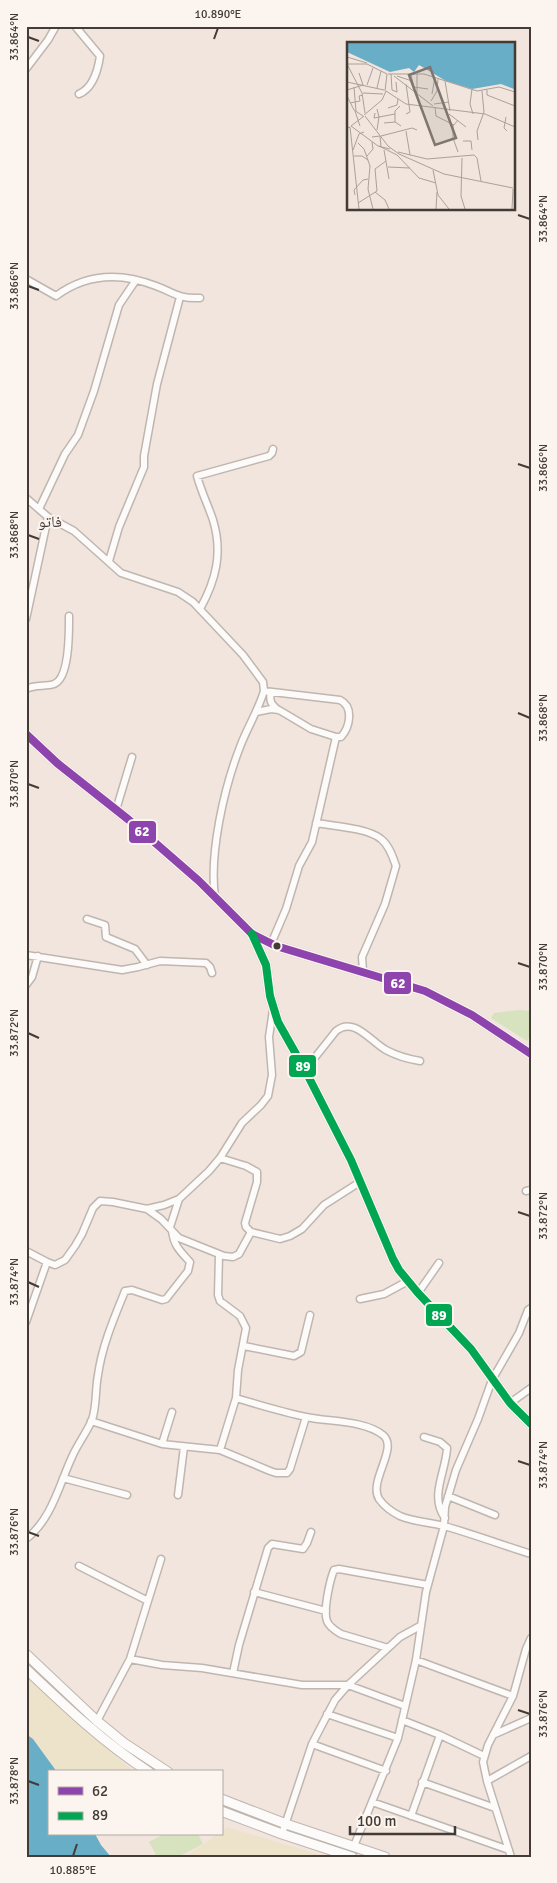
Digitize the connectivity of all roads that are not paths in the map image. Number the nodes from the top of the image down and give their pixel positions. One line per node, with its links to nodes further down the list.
1 (56, 26): 3 (street)
2 (75, 26): 4 (street)
3 (26, 69)
4 (79, 94)
5 (26, 279): 6 (street)
6 (136, 280): 7 (street); 11 (street)
7 (180, 297): 8 (street); 13 (street)
8 (200, 298)
9 (273, 449): 14 (street)
10 (26, 498): 11 (street)
11 (39, 509): 12 (street)
12 (48, 517): 13 (street); 16 (street)
13 (109, 561): 14 (street)
14 (200, 609): 18 (street)
15 (69, 616): 17 (street)
16 (26, 619)
17 (26, 689)
18 (268, 692): 19 (street); 20 (street); 22 (street)
19 (279, 710): 20 (street); 22 (street)
20 (256, 712): 26 (street)
21 (26, 734): 24 (street)
22 (336, 737): 25 (street)
23 (132, 756): 24 (street)
24 (116, 810): 26 (street)
25 (316, 823): 29 (street); 34 (street)
26 (215, 897): 28 (street)
27 (87, 919): 32 (street)
28 (252, 934): 29 (street); 33 (street)
29 (273, 945): 33 (street); 34 (street)
30 (26, 955): 31 (street)
31 (38, 956): 32 (street); 36 (street)
32 (147, 965): 35 (street)
33 (266, 965): 37 (street)
34 (363, 971): 38 (street)
35 (212, 973)
36 (26, 985)
37 (273, 1009): 40 (street); 41 (street)
38 (531, 1054)
39 (420, 1062): 40 (street)
40 (306, 1070): 42 (street)
41 (220, 1158): 43 (street); 46 (street)
42 (360, 1182): 46 (street); 51 (street)
43 (178, 1199): 44 (street); 45 (street)
44 (147, 1209): 45 (street); 49 (street)
45 (171, 1229): 48 (street); 64 (street)
46 (251, 1232): 48 (street)
47 (26, 1251): 49 (street)
48 (219, 1255): 57 (street)
49 (46, 1262): 56 (street)
50 (439, 1263): 52 (street)
51 (408, 1281): 52 (street); 53 (street)
52 (418, 1293): 58 (street)
53 (360, 1299)
54 (531, 1308): 58 (street)
55 (310, 1315): 57 (street)
56 (26, 1322)
57 (244, 1346): 60 (street)
58 (492, 1380): 61 (street); 73 (street)
59 (531, 1388): 61 (street)
60 (236, 1398): 63 (street); 69 (street)
61 (510, 1403): 65 (street)
62 (172, 1412): 67 (street)
63 (306, 1417): 69 (street); 76 (street)
64 (91, 1421): 67 (street); 70 (street)
65 (531, 1424)
66 (424, 1437): 75 (street)
67 (162, 1444): 68 (street)
68 (184, 1447): 69 (street); 71 (street)
69 (220, 1450)
70 (63, 1478): 72 (street); 78 (street)
71 (178, 1494)
72 (127, 1495)
73 (448, 1496): 74 (street); 75 (street)
74 (495, 1515)
75 (445, 1518): 76 (street)
76 (444, 1526): 79 (street); 82 (street)
77 (311, 1532): 83 (street)
78 (26, 1539)
79 (531, 1554)
80 (161, 1559): 84 (street)
81 (79, 1566): 84 (street)
82 (428, 1586): 85 (street); 86 (street)
83 (254, 1592): 85 (street); 93 (street)
84 (148, 1601): 90 (street)
85 (326, 1611): 88 (street)
86 (420, 1626): 88 (street); 91 (street)
87 (531, 1638): 95 (street)
88 (388, 1648): 94 (street)
89 (26, 1654): 100 (street)
90 (130, 1659): 93 (street); 100 (street)
91 (416, 1660): 95 (street); 96 (street)
92 (26, 1669): 107 (street)
93 (233, 1673): 94 (street)
94 (348, 1685): 96 (street); 97 (street)
95 (513, 1696): 102 (street)
96 (405, 1706): 99 (street)
97 (327, 1714): 103 (street); 104 (street)
98 (531, 1718): 102 (street)
99 (402, 1720): 101 (street); 103 (street)
100 (97, 1721): 108 (street)
101 (440, 1735): 105 (street); 111 (street)
102 (493, 1735): 105 (street)
103 (398, 1738): 109 (street)
104 (312, 1744): 109 (street); 117 (street)
105 (484, 1756): 110 (street)
106 (531, 1756): 110 (street)
107 (146, 1770)
108 (165, 1770)
109 (386, 1771): 113 (street)
110 (487, 1780): 114 (street)
111 (422, 1782): 114 (street); 116 (street)
112 (222, 1800): 117 (street)
113 (372, 1802): 116 (street); 119 (street)
114 (495, 1808): 120 (street)
115 (222, 1811): 118 (street)
116 (411, 1816): 120 (street)
117 (286, 1824): 118 (street); 119 (street)
118 (282, 1834): 121 (street)
119 (354, 1846): 122 (street)
120 (510, 1853)
121 (352, 1857)
122 (385, 1857)

